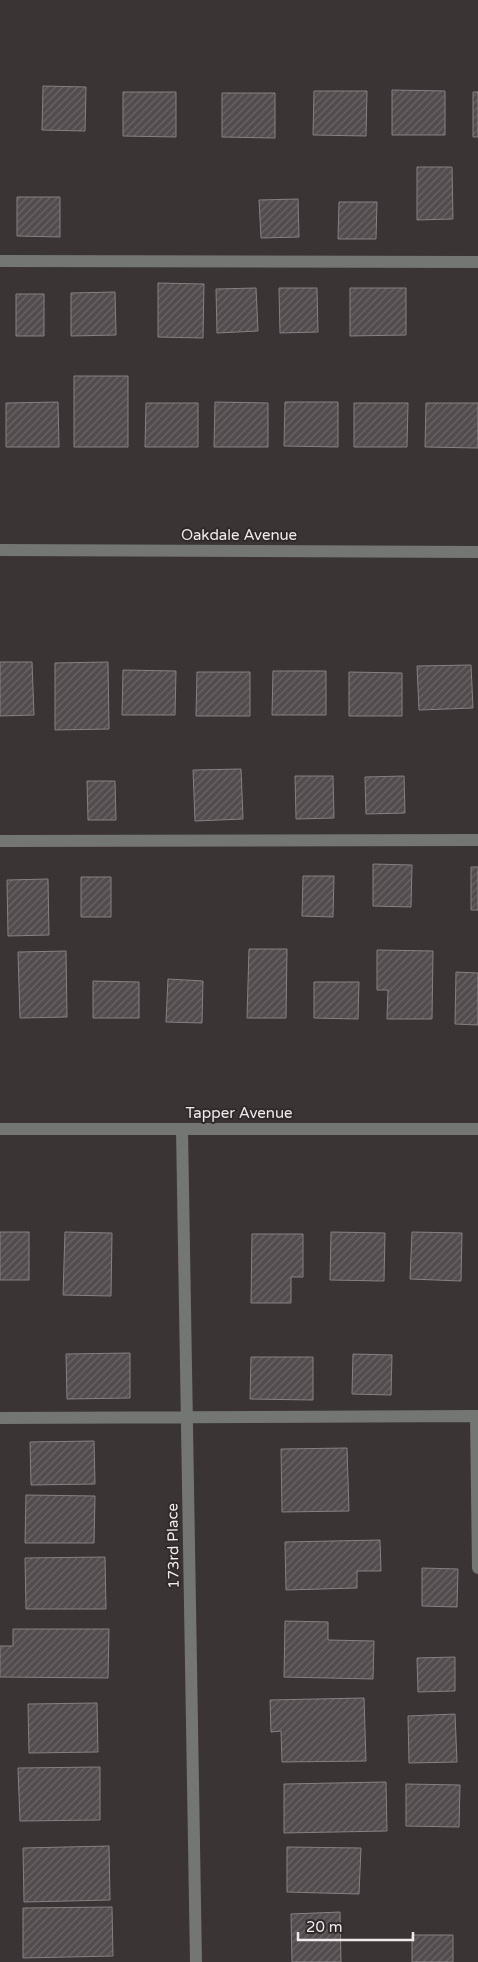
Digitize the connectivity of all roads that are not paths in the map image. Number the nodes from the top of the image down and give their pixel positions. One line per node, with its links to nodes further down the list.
1 (0, 261): 2 (street)
2 (478, 262)
3 (0, 550): 4 (street, Oakdale Avenue)
4 (478, 552)
5 (478, 840): 6 (street)
6 (0, 841)
7 (0, 1129): 8 (street, Tapper Avenue)
8 (182, 1129): 9 (street, Tapper Avenue); 11 (street, 173rd Place)
9 (478, 1129)
10 (477, 1416): 11 (street); 13 (street)
11 (188, 1417): 12 (street); 14 (street, 173rd Place)
12 (0, 1418)
13 (478, 1568)
14 (196, 1962)

